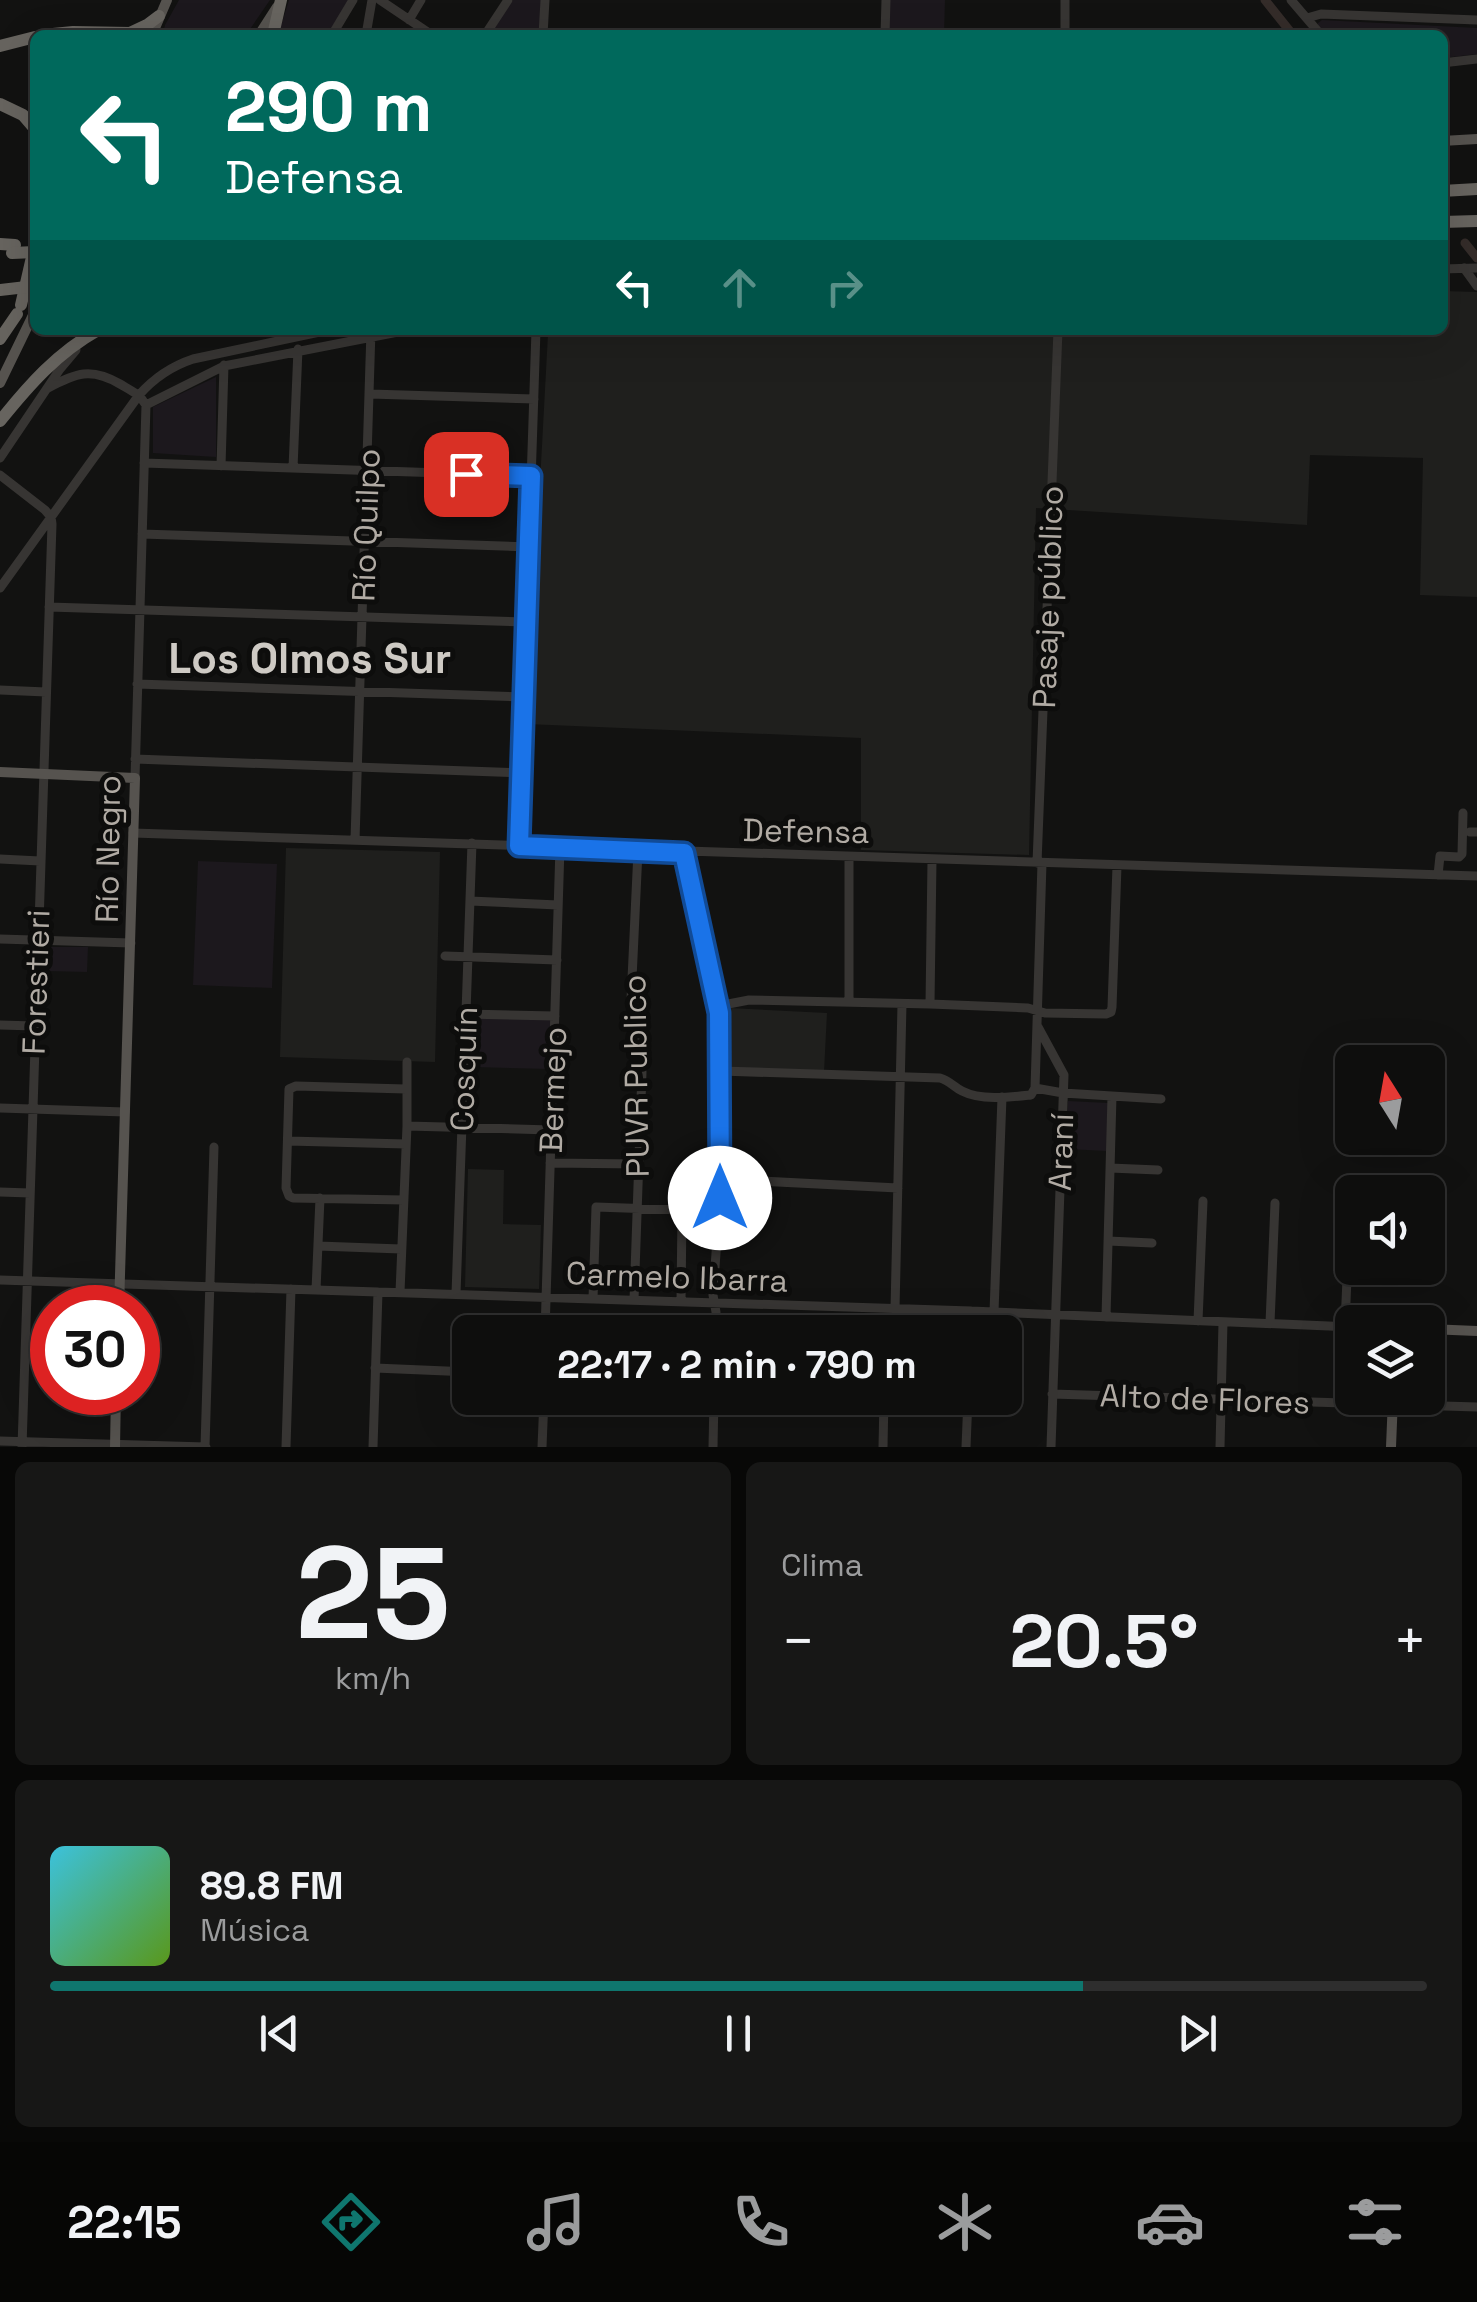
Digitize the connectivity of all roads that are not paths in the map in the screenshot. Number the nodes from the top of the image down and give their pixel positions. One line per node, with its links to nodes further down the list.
1 (281, 0): 16 (main road); 17 (highway)
2 (353, 0): 18 (street)
3 (372, 0): 19 (street)
4 (380, 0): 13 (street)
5 (421, 0): 13 (street)
6 (508, 0): 21 (street)
7 (544, 0): 22 (street)
8 (886, 0): 23 (street)
9 (1065, 0): 24 (street)
10 (1291, 0): 12 (street)
11 (161, 9): 15 (highway)
12 (1307, 18): 14 (street); 25 (street)
13 (408, 20): 20 (street)
14 (1477, 20)
15 (138, 30)
16 (261, 30)
17 (275, 30)
18 (335, 30)
19 (367, 30)
20 (424, 30)
21 (488, 30)
22 (543, 30)
23 (885, 30)
24 (1065, 30)
25 (1316, 30)
26 (30, 37): 27 (highway)
27 (0, 46)
28 (1477, 59): 29 (street)
29 (1448, 61)
30 (0, 104): 31 (highway)
31 (30, 124)
32 (1477, 139): 33 (main road)
33 (1448, 141)
34 (1477, 189): 35 (highway)
35 (1448, 190)
36 (1477, 221): 37 (highway)
37 (1448, 222)
38 (1464, 268): 39 (street); 40 (street); 43 (street)
39 (1477, 268)
40 (1448, 269)
41 (30, 276): 45 (highway)
42 (30, 284): 44 (highway, bridge)
43 (1477, 286)
44 (0, 287)
45 (24, 310): 55 (highway); 56 (main road); 60 (main road)
46 (30, 334): 64 (main road)
47 (91, 335): 67 (highway)
48 (93, 335): 61 (street)
49 (303, 335): 54 (street)
50 (367, 335): 58 (street)
51 (371, 335): 62 (street, Río Quilpo)
52 (536, 335): 65 (street)
53 (1058, 335): 107 (street, Pasaje público)
54 (298, 336): 57 (street); 58 (street)
55 (0, 339)
56 (0, 351)
57 (224, 352): 59 (street); 63 (street)
58 (298, 352): 59 (street); 71 (street)
59 (224, 366): 66 (street); 70 (street)
60 (0, 383)
61 (48, 388): 63 (street); 68 (street)
62 (370, 394): 65 (street); 72 (street, Río Quilpo)
63 (138, 395): 66 (street); 75 (street)
64 (0, 396)
65 (534, 399): 74 (street)
66 (146, 405): 69 (street, Río Negro)
67 (0, 421)
68 (0, 458)
69 (144, 463): 70 (street); 76 (street, Río Negro)
70 (221, 466): 71 (street)
71 (293, 468): 72 (street)
72 (367, 470): 74 (street); 77 (street, Río Quilpo)
73 (0, 475): 75 (street)
74 (531, 476): 78 (street)
75 (51, 517): 79 (street); 80 (street, Forestieri)
76 (142, 534): 77 (street); 81 (street, Río Negro)
77 (365, 541): 78 (street); 82 (street, Río Quilpo)
78 (529, 548): 83 (street)
79 (0, 588)
80 (49, 607): 81 (street); 87 (street, Forestieri)
81 (140, 610): 82 (street); 84 (street, Río Negro)
82 (362, 617): 83 (street); 86 (street, Río Quilpo)
83 (526, 622): 88 (street)
84 (137, 684): 86 (street); 89 (street, Río Negro)
85 (0, 690): 87 (street)
86 (360, 691): 88 (street); 90 (street, Río Quilpo)
87 (46, 692): 93 (street, Forestieri)
88 (524, 697): 92 (street)
89 (135, 759): 90 (street); 94 (street, Río Negro)
90 (357, 767): 92 (street); 97 (street, Río Quilpo)
91 (0, 772): 93 (main road)
92 (521, 773): 99 (street)
93 (43, 774): 94 (main road); 105 (street, Forestieri)
94 (134, 778): 96 (main road, Río Negro)
95 (1463, 813): 109 (street)
96 (134, 833): 97 (street, Defensa); 115 (main road, Río Negro)
97 (355, 840): 98 (street, Defensa)
98 (472, 843): 99 (street, Defensa); 111 (street, Cosquín)
99 (519, 846): 100 (street, Defensa)
100 (560, 848): 101 (street, Defensa); 112 (street, Bermejo)
101 (638, 851): 102 (street, Defensa); 148 (street, PUVR Publico)
102 (684, 853): 103 (street, Defensa); 122 (street)
103 (849, 857): 106 (street, Defensa); 119 (street)
104 (0, 859): 105 (street)
105 (40, 860): 114 (street, Forestieri)
106 (932, 860): 107 (street, Defensa); 121 (street)
107 (1039, 863): 108 (street, Defensa); 123 (street)
108 (1116, 866): 109 (street, Defensa); 123 (street)
109 (1438, 875): 110 (street, Defensa)
110 (1477, 876)
111 (470, 901): 112 (street); 117 (street, Cosquín)
112 (558, 904): 118 (street, Bermejo)
113 (0, 939): 114 (street)
114 (37, 940): 115 (street); 128 (street, Forestieri)
115 (131, 943): 140 (main road, Río Negro)
116 (445, 956): 117 (street)
117 (468, 957): 118 (street); 124 (street, Cosquín)
118 (557, 960): 125 (street, Bermejo)
119 (848, 1002): 120 (street); 122 (street)
120 (902, 1004): 121 (street); 131 (street)
121 (930, 1004): 123 (street)
122 (718, 1006): 130 (street)
123 (1038, 1011): 126 (street)
124 (466, 1014): 125 (street); 142 (street, Cosquín)
125 (555, 1016): 143 (street, Bermejo)
126 (1037, 1024): 132 (street); 134 (street, Araní)
127 (0, 1025): 128 (street)
128 (34, 1026): 139 (street, Forestieri)
129 (407, 1062): 133 (street)
130 (720, 1071): 131 (street); 151 (street)
131 (900, 1077): 136 (street); 152 (street)
132 (1035, 1088): 134 (street); 136 (street)
133 (406, 1090): 141 (street); 144 (street)
134 (1063, 1093): 135 (street); 185 (street, Araní)
135 (1112, 1096): 137 (street); 149 (street)
136 (1002, 1097): 180 (street)
137 (1161, 1099)
138 (0, 1108): 139 (street)
139 (32, 1109): 140 (street); 154 (street, Forestieri)
140 (125, 1112): 166 (main road, Río Negro)
141 (407, 1126): 142 (street); 145 (street)
142 (462, 1128): 143 (street); 172 (street, Cosquín)
143 (551, 1130): 147 (street, Bermejo)
144 (288, 1140): 145 (street); 155 (street)
145 (406, 1144): 156 (street)
146 (214, 1147): 167 (street)
147 (550, 1163): 148 (street); 173 (street, Bermejo)
148 (640, 1164): 159 (street, PUVR Publico)
149 (1110, 1168): 150 (street); 160 (street)
150 (1158, 1170)
151 (720, 1179): 152 (street); 177 (street)
152 (898, 1188): 178 (street)
153 (0, 1192): 154 (street)
154 (30, 1193): 165 (street, Forestieri)
155 (320, 1198): 156 (street); 162 (street)
156 (404, 1200): 163 (street)
157 (1203, 1201): 187 (street)
158 (1275, 1202): 189 (street)
159 (638, 1209): 174 (street); 175 (street, PUVR Publico); 176 (street)
160 (1108, 1241): 161 (street); 186 (street)
161 (1152, 1242)
162 (318, 1246): 163 (street); 169 (street)
163 (401, 1249): 171 (street)
164 (0, 1280): 165 (street, Carmelo Ibarra)
165 (27, 1280): 166 (street, Carmelo Ibarra); 207 (street, Forestieri)
166 (120, 1284): 167 (street, Carmelo Ibarra)
167 (210, 1286): 168 (street, Carmelo Ibarra); 209 (street)
168 (291, 1289): 169 (street, Carmelo Ibarra); 210 (street)
169 (316, 1290): 170 (street, Carmelo Ibarra)
170 (378, 1292): 171 (street, Carmelo Ibarra); 193 (street)
171 (400, 1292): 172 (street, Carmelo Ibarra)
172 (456, 1294): 173 (street, Carmelo Ibarra)
173 (546, 1297): 174 (street, Carmelo Ibarra); 181 (street, Bermejo)
174 (593, 1299): 175 (street, Carmelo Ibarra)
175 (634, 1300): 176 (street, Carmelo Ibarra)
176 (681, 1302): 177 (street, Carmelo Ibarra)
177 (714, 1303): 178 (street, Carmelo Ibarra); 182 (street)
178 (891, 1309): 179 (street, Carmelo Ibarra); 183 (street)
179 (971, 1311): 180 (street, Carmelo Ibarra); 184 (street)
180 (994, 1312): 185 (street, Carmelo Ibarra)
181 (545, 1315)
182 (715, 1315)
183 (890, 1315)
184 (971, 1315)
185 (1054, 1316): 186 (street, Carmelo Ibarra); 195 (street, Araní)
186 (1106, 1318): 187 (street, Carmelo Ibarra)
187 (1198, 1321): 188 (street, Carmelo Ibarra)
188 (1224, 1322): 189 (street, Carmelo Ibarra); 196 (street)
189 (1270, 1324): 190 (street, Carmelo Ibarra)
190 (1335, 1326)
191 (1445, 1331): 192 (main road)
192 (1477, 1332)
193 (375, 1368): 194 (street); 211 (street)
194 (452, 1371)
195 (1052, 1394): 196 (street, Alto de Flores); 216 (street, Araní)
196 (1222, 1399): 197 (street, Alto de Flores); 217 (street)
197 (1335, 1400)
198 (1445, 1405): 199 (street, Alto de Flores)
199 (1477, 1407)
200 (116, 1415): 208 (main road)
201 (543, 1415): 212 (street)
202 (714, 1415): 213 (street)
203 (883, 1415): 214 (street)
204 (967, 1415): 215 (street)
205 (1392, 1415): 218 (main road)
206 (0, 1441): 207 (street)
207 (22, 1444): 208 (street)
208 (115, 1446): 209 (street)
209 (206, 1447)
210 (286, 1447)
211 (372, 1447)
212 (542, 1447)
213 (713, 1447)
214 (882, 1447)
215 (966, 1447)
216 (1051, 1447)
217 (1220, 1447)
218 (1391, 1447)

